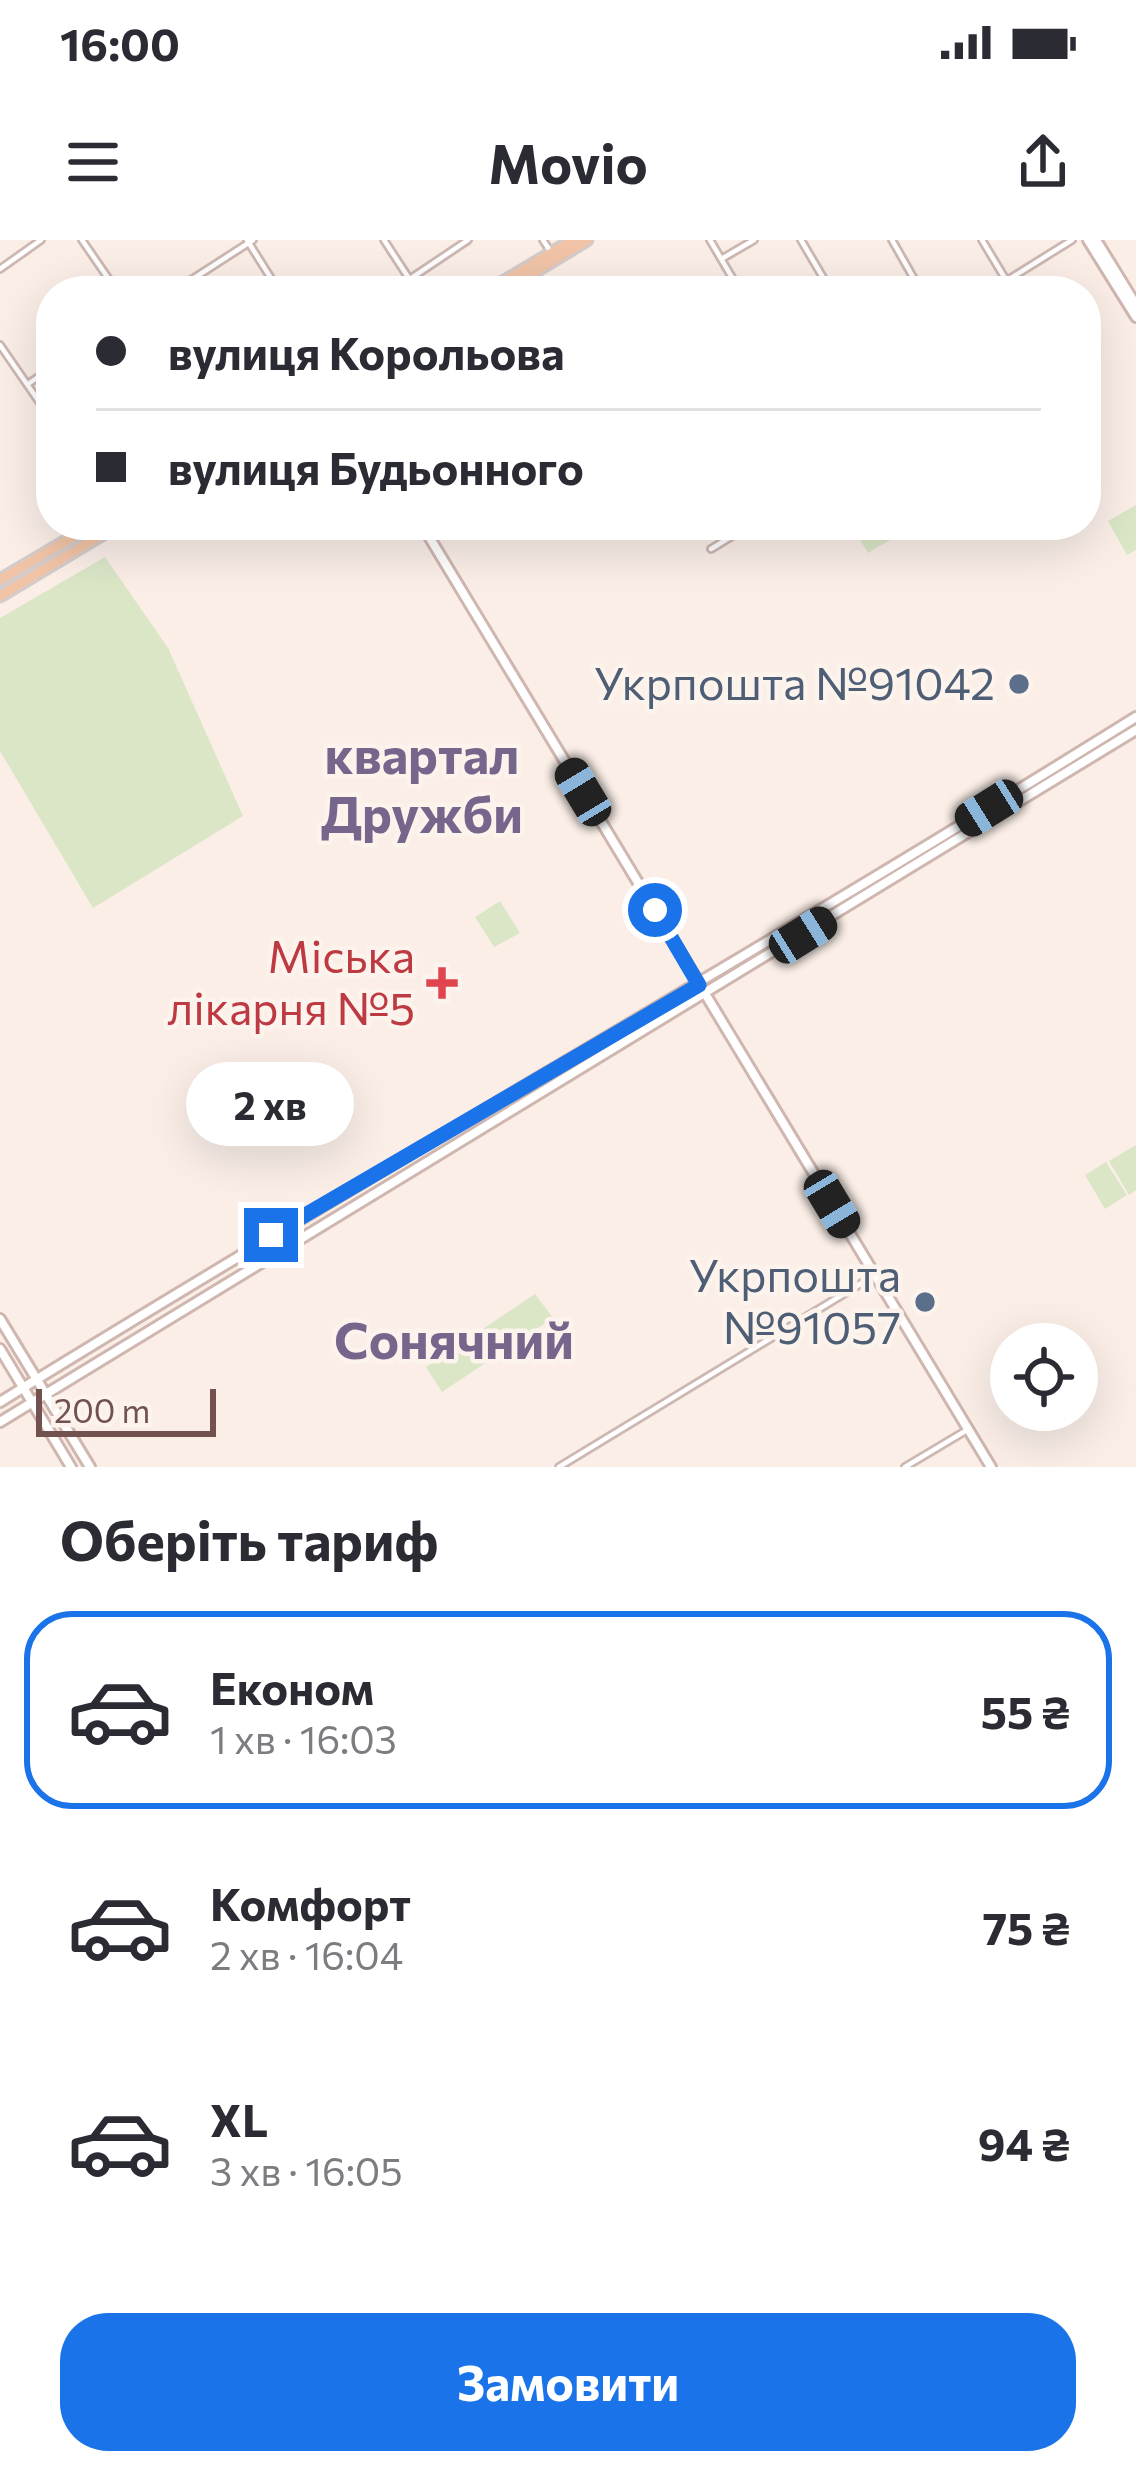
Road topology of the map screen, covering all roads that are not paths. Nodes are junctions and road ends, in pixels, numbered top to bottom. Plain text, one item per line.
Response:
1 (41, 240) edge
2 (82, 240) edge
3 (384, 240) edge
4 (468, 240) edge
5 (543, 240) edge
6 (573, 240) edge
7 (586, 240) edge
8 (710, 240) edge
9 (754, 240) edge
10 (801, 240) edge
11 (892, 240) edge
12 (982, 240) edge
13 (1072, 240) edge
14 (1092, 240) edge
15 (250, 241) edge
16 (553, 256) junction
17 (721, 260) junction
18 (0, 268) edge
19 (107, 276) edge
20 (197, 276) edge
21 (270, 276) edge
22 (407, 276) edge
23 (416, 276) edge
24 (516, 276) edge
25 (524, 276) edge
26 (731, 276) edge
27 (822, 276) edge
28 (912, 276) edge
29 (1004, 276) edge
30 (1013, 276) edge
31 (1132, 291) edge
32 (1136, 305) edge
33 (1136, 317) edge
34 (0, 345) edge
35 (36, 378) edge
36 (28, 384) junction
37 (36, 396) edge
38 (68, 540) edge
39 (93, 540) edge
40 (431, 540) edge
41 (726, 540) edge
42 (711, 549) dead end
43 (0, 580) edge
44 (0, 596) edge
45 (1136, 717) edge
46 (1136, 730) edge
47 (699, 985) junction
48 (705, 995) junction
49 (875, 1275) junction
50 (0, 1319) edge
51 (0, 1348) edge
52 (37, 1379) junction
53 (23, 1388) junction
54 (46, 1395) junction
55 (0, 1402) edge
56 (33, 1403) junction
57 (0, 1422) edge
58 (968, 1430) junction
59 (71, 1467) edge
60 (90, 1467) edge
61 (559, 1467) edge
62 (904, 1467) edge
63 (991, 1467) edge

1 - 18 street
2 - 19 street
3 - 22 street
4 - 23 street
5 - 16 street
6 - 16 main road
7 - 16 main road
8 - 17 street
9 - 17 street
10 - 27 street
11 - 28 street
12 - 29 street
13 - 30 street
14 - 31 main road
14 - 33 main road
15 - 20 street
15 - 21 street
16 - 24 main road
16 - 25 main road
17 - 26 street
31 - 32 main road
34 - 36 street
35 - 36 street
36 - 37 street
38 - 43 main road
39 - 44 main road
40 - 47 main road
41 - 42 street
45 - 47 main road
46 - 48 main road
47 - 48 main road
47 - 52 main road
48 - 49 main road
48 - 54 main road
49 - 58 main road
49 - 61 street
50 - 52 main road
51 - 53 main road
52 - 53 main road
52 - 54 main road
53 - 55 main road
53 - 56 main road
54 - 56 main road
54 - 60 main road
56 - 57 main road
56 - 59 main road
58 - 62 street
58 - 63 main road

